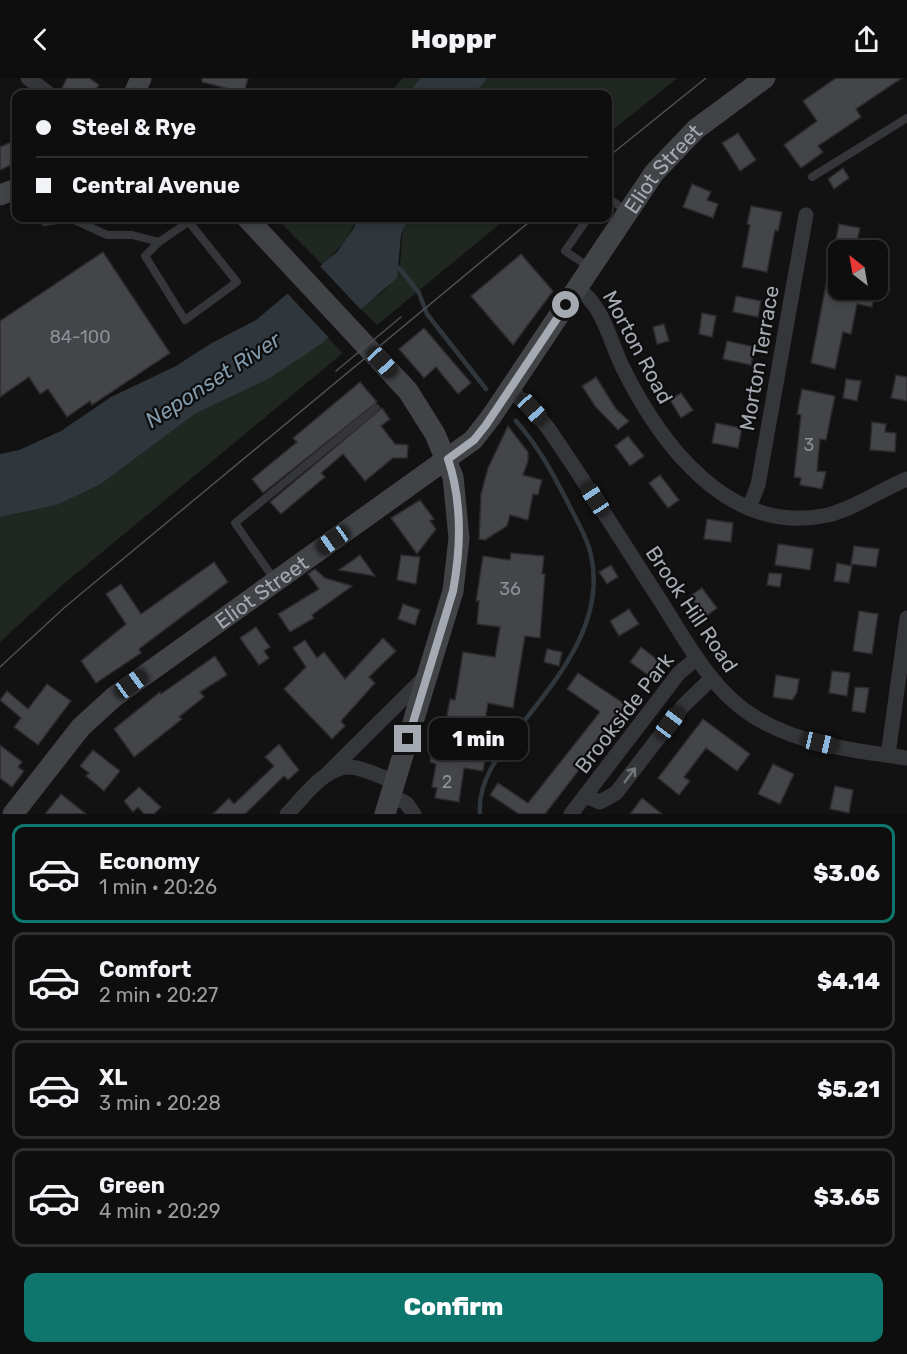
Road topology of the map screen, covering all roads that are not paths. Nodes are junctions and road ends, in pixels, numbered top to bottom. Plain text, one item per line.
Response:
1 (28, 78) edge
2 (765, 78) edge
3 (44, 90) edge
4 (907, 118) edge
5 (812, 177) dead end
6 (612, 201) edge
7 (628, 211) junction
8 (806, 214) dead end
9 (79, 222) edge
10 (189, 222) edge
11 (193, 222) edge
12 (251, 222) edge
13 (585, 222) edge
14 (159, 242) junction
15 (591, 267) junction
16 (577, 288) junction
17 (510, 390) junction
18 (376, 408) dead end
19 (448, 459) junction
20 (907, 480) edge
21 (749, 508) junction
22 (275, 581) junction
23 (907, 618) edge
24 (697, 658) junction
25 (428, 674) junction
26 (711, 679) junction
27 (888, 756) junction
28 (907, 758) edge
29 (327, 774) junction
30 (585, 796) junction
31 (390, 797) edge
32 (13, 814) edge
33 (287, 814) edge
34 (414, 814) edge
35 (571, 814) edge

1 - 3 street
2 - 7 street, Eliot Street
4 - 5 lane
6 - 7 lane
7 - 15 street, Eliot Street
8 - 21 street, Morton Terrace
9 - 14 lane
10 - 14 lane
11 - 14 lane
12 - 19 street
13 - 15 lane
15 - 16 street, Eliot Street
16 - 17 street, Eliot Street
16 - 21 street, Morton Road
17 - 19 street, Eliot Street
17 - 24 street, Brook Hill Road
18 - 22 lane
19 - 22 street, Eliot Street
19 - 25 street
20 - 21 street, Morton Road
22 - 32 street, Eliot Street
23 - 27 street
24 - 26 street, Brook Hill Road
24 - 30 street, Brookside Park
25 - 29 street
25 - 31 street
26 - 27 street, Brook Hill Road
30 -> 26 street, Brookside Park
27 - 28 street, Brook Hill Road
29 - 31 street
29 - 33 street
30 - 35 street, Brookside Park
31 - 34 street

